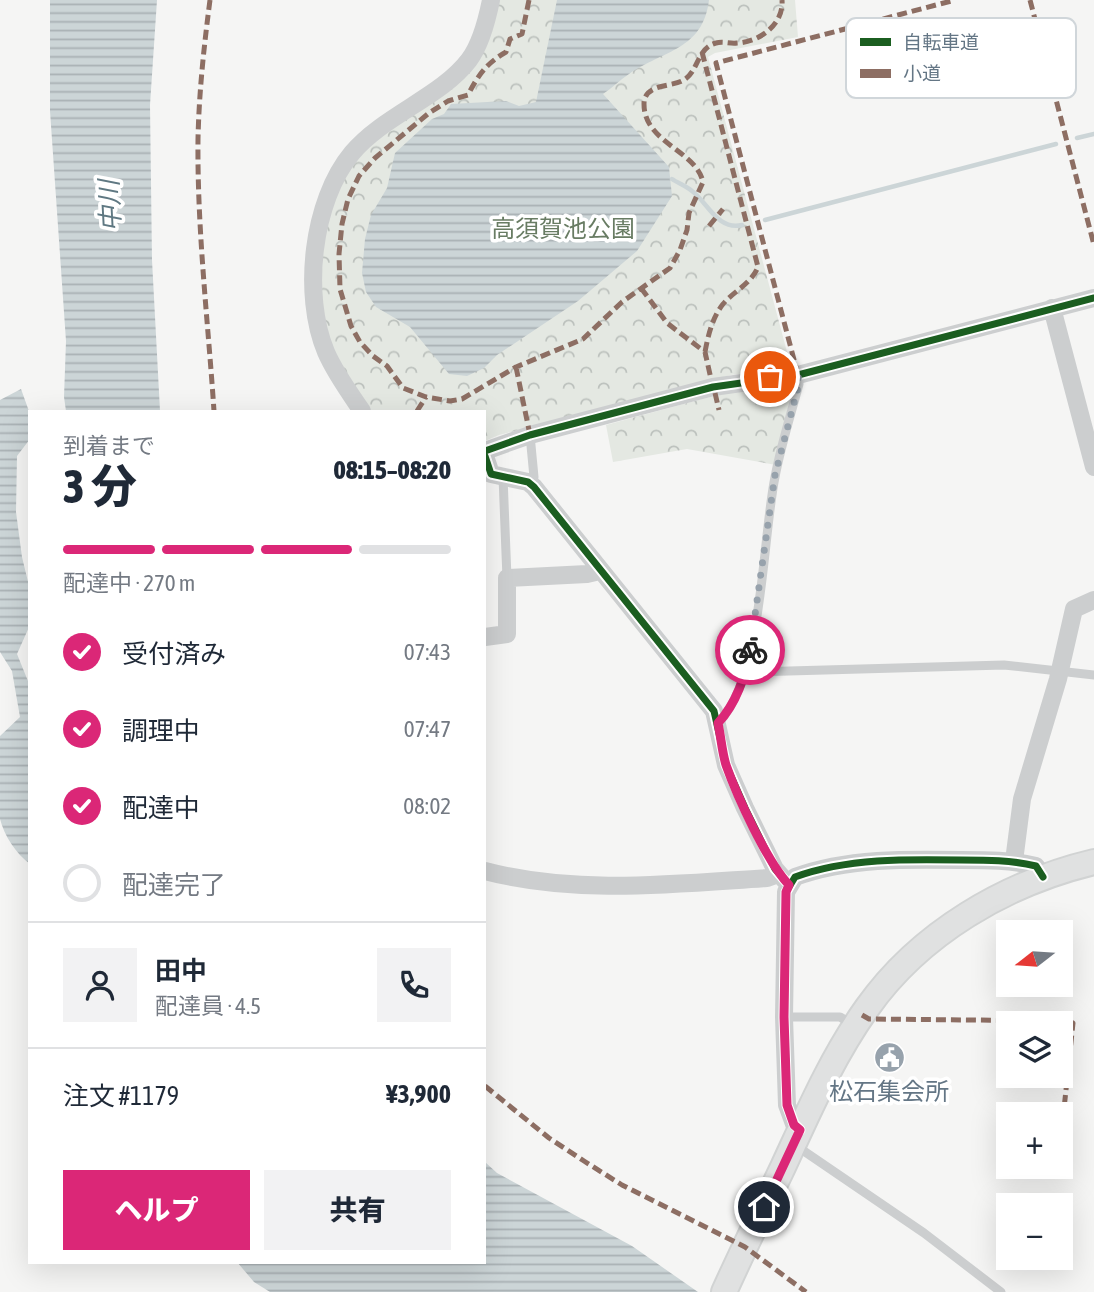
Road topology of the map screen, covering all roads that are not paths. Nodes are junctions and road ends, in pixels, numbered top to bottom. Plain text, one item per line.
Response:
1 (491, 0) edge
2 (1094, 298) edge
3 (1052, 308) junction
4 (798, 375) junction
5 (361, 410) edge
6 (530, 435) junction
7 (486, 453) edge
8 (486, 456) edge
9 (1094, 467) edge
10 (503, 477) junction
11 (530, 484) junction
12 (600, 571) junction
13 (507, 578) junction
14 (1094, 599) edge
15 (486, 636) edge
16 (747, 670) junction
17 (1058, 671) junction
18 (1094, 675) edge
19 (718, 723) junction
20 (1014, 861) junction
21 (1094, 862) edge
22 (486, 870) edge
23 (1043, 877) junction
24 (783, 879) junction
25 (784, 1017) junction
26 (856, 1026) junction
27 (797, 1137) junction
28 (724, 1292) edge
29 (1001, 1292) edge

1 - 5 street
2 - 3 street
3 - 4 street
3 - 9 street
4 - 6 street
4 - 16 lane
6 - 7 street
6 - 11 lane
8 - 10 street
10 - 11 street
10 - 13 lane
11 - 12 street
12 - 13 street
12 - 19 street
13 - 15 street
14 - 17 street
16 - 17 lane
16 - 19 lane
17 - 18 lane
17 - 20 street
19 - 24 street
20 - 23 street
20 - 24 street
21 - 23 main road
22 - 24 street
23 - 26 main road
24 - 25 street
25 - 26 lane
25 - 27 street
26 - 27 main road
27 - 28 main road
27 - 29 lane

